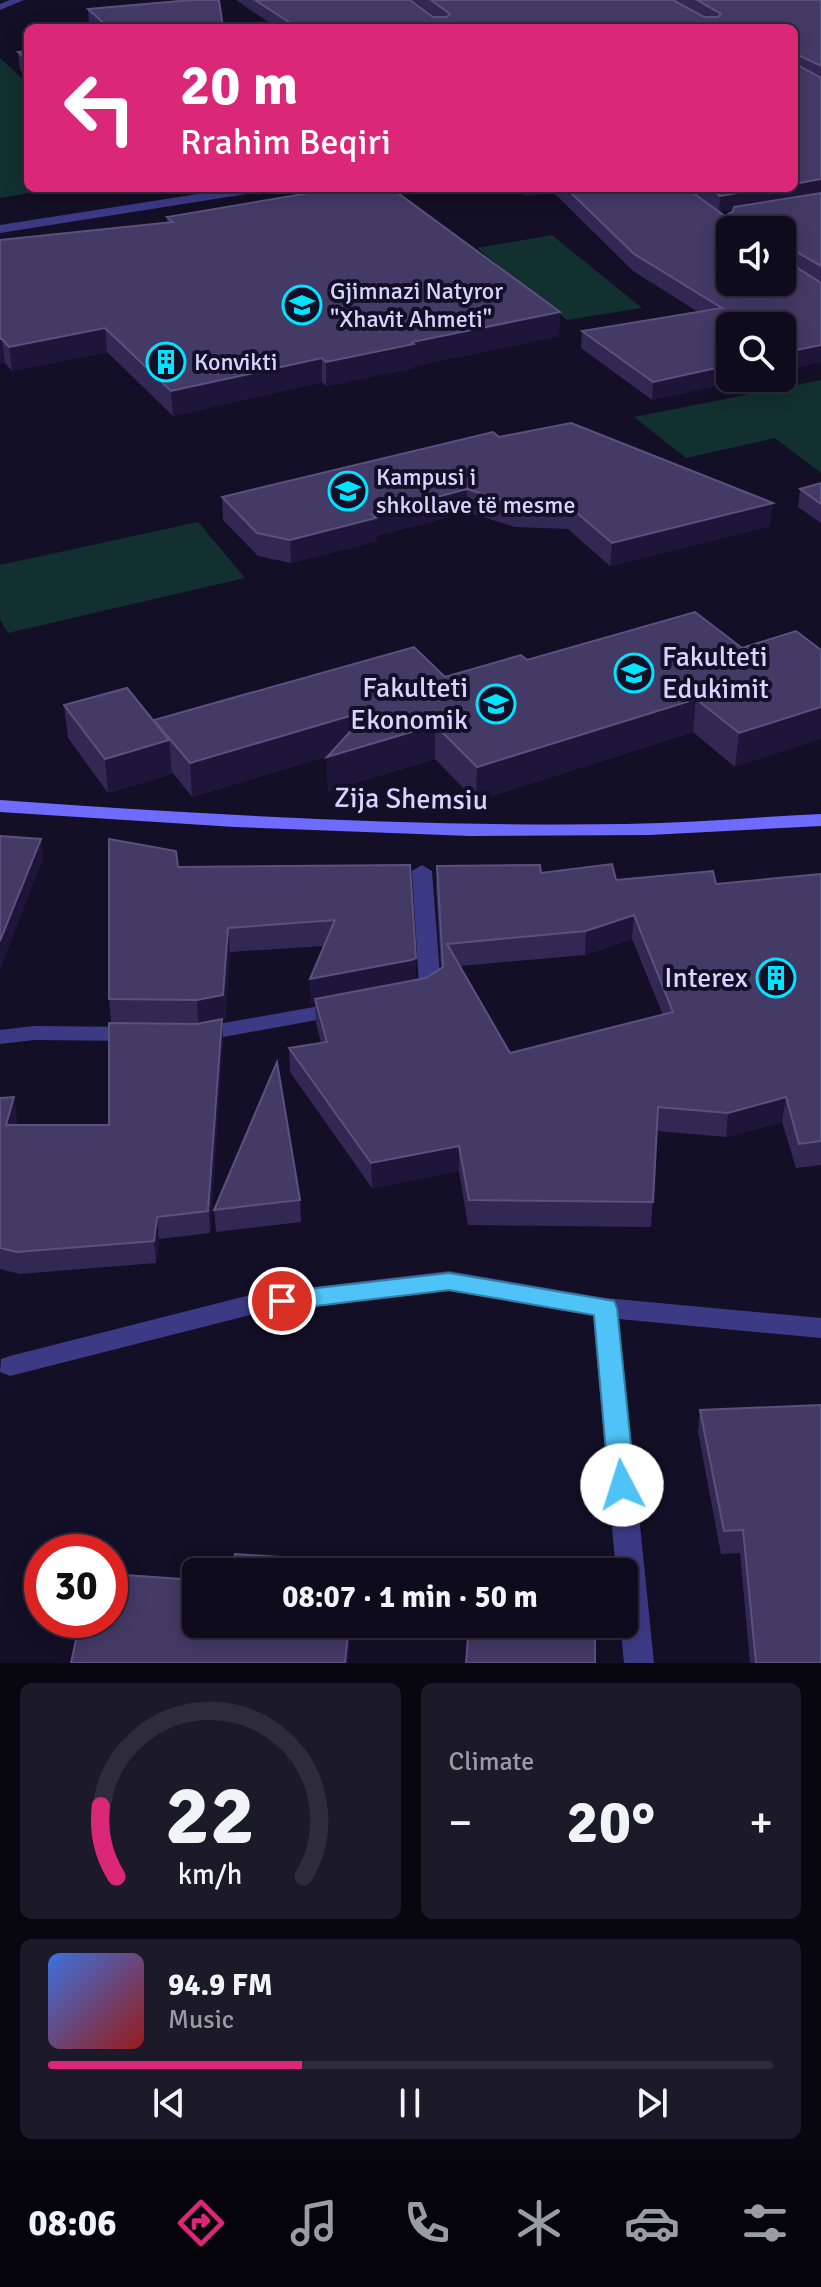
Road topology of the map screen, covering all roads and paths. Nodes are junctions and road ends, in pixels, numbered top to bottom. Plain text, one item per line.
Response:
1 (19, 0) edge
2 (0, 7) edge
3 (234, 192) edge
4 (0, 229) edge
5 (0, 806) edge
6 (821, 820) edge
7 (422, 871) dead end
8 (401, 999) edge
9 (370, 1004) edge
10 (0, 1037) edge
11 (605, 1308) junction
12 (821, 1328) edge
13 (10, 1366) dead end
14 (639, 1663) edge

1 - 2 street
3 - 4 street
5 - 6 main road, Zija Shemsiu
7 - 8 street
9 - 10 street
11 - 12 street
11 - 13 street
11 - 14 street

